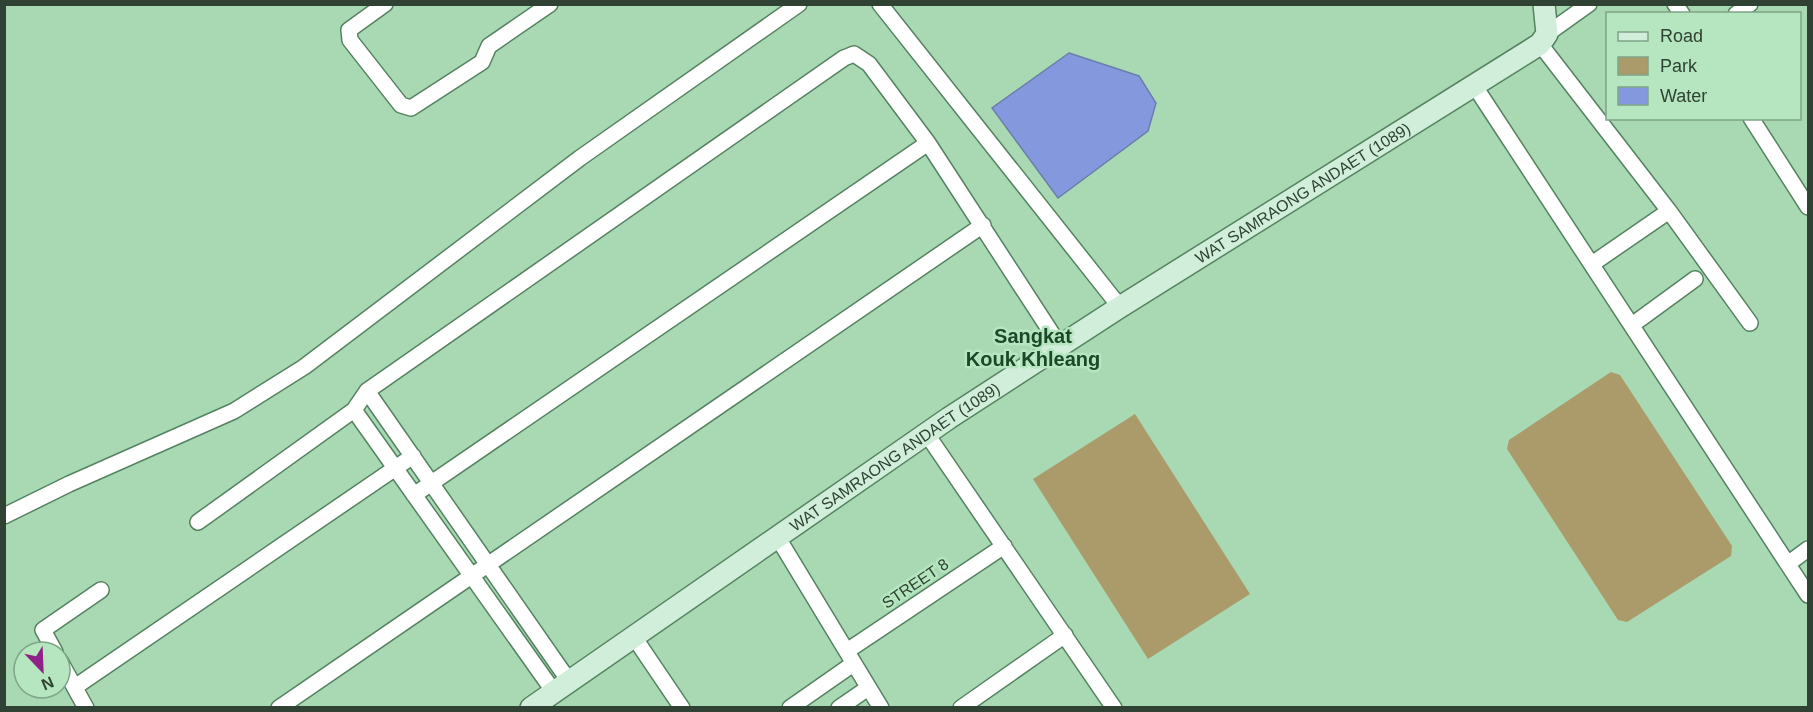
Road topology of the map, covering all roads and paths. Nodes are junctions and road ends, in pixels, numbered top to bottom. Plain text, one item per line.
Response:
1 (385, 4) edge
2 (550, 4) edge
3 (799, 4) edge
4 (880, 4) edge
5 (1544, 4) edge
6 (1589, 4) edge
7 (1543, 39) junction
8 (1474, 85) junction
9 (1752, 120) edge
10 (928, 143) junction
11 (1809, 207) edge
12 (1669, 211) junction
13 (983, 225) junction
14 (1592, 264) junction
15 (1695, 279) dead end
16 (1119, 307) junction
17 (1750, 323) dead end
18 (1632, 325) junction
19 (1060, 346) junction
20 (367, 391) junction
21 (354, 410) junction
22 (926, 434) junction
23 (413, 456) junction
24 (396, 469) junction
25 (432, 482) junction
26 (414, 495) junction
27 (4, 516) edge
28 (198, 522) dead end
29 (778, 538) junction
30 (1004, 546) junction
31 (1809, 549) edge
32 (1789, 562) junction
33 (488, 564) junction
34 (471, 576) junction
35 (101, 590) dead end
36 (1809, 595) edge
37 (1065, 635) junction
38 (634, 637) junction
39 (48, 640) edge
40 (850, 657) junction
41 (72, 682) edge
42 (562, 686) junction
43 (75, 687) junction
44 (868, 688) junction
45 (86, 708) edge
46 (279, 708) edge
47 (531, 708) edge
48 (682, 708) edge
49 (790, 708) edge
50 (839, 708) edge
51 (881, 708) edge
52 (961, 708) edge
53 (1114, 708) edge

1 - 2 street
3 - 27 street
4 - 16 street
5 - 7 main road
6 - 7 street
7 - 8 main road, WAT SAMRAONG ANDAET (1089)
7 - 12 street
8 - 14 street
8 - 16 main road, WAT SAMRAONG ANDAET (1089)
9 - 11 street
10 - 13 street
10 - 20 street
10 - 25 street
12 - 14 street
12 - 17 street
13 - 19 street
13 - 33 street
14 - 18 street
15 - 18 street
16 - 19 main road, WAT SAMRAONG ANDAET (1089)
18 - 32 street
19 - 22 main road, WAT SAMRAONG ANDAET (1089)
20 - 21 street
20 - 23 street
21 - 24 street
21 - 28 street
22 - 29 main road, WAT SAMRAONG ANDAET (1089)
22 - 30 street
23 - 24 street
23 - 25 street
24 - 26 street
24 - 43 street
25 - 26 street
25 - 33 street
26 - 34 street
29 - 38 main road, WAT SAMRAONG ANDAET (1089)
29 - 40 street
30 - 37 street
30 - 40 street, STREET 8
31 - 32 street
32 - 36 street
33 - 34 street
33 - 42 street
34 - 42 street
34 - 46 street
35 - 39 street
37 - 52 street
37 - 53 street
38 - 42 main road, WAT SAMRAONG ANDAET (1089)
38 - 48 street
40 - 44 street
40 - 49 street, STREET 8
41 - 43 street
42 - 47 main road, WAT SAMRAONG ANDAET (1089)
43 - 45 street
44 - 50 street
44 - 51 street

